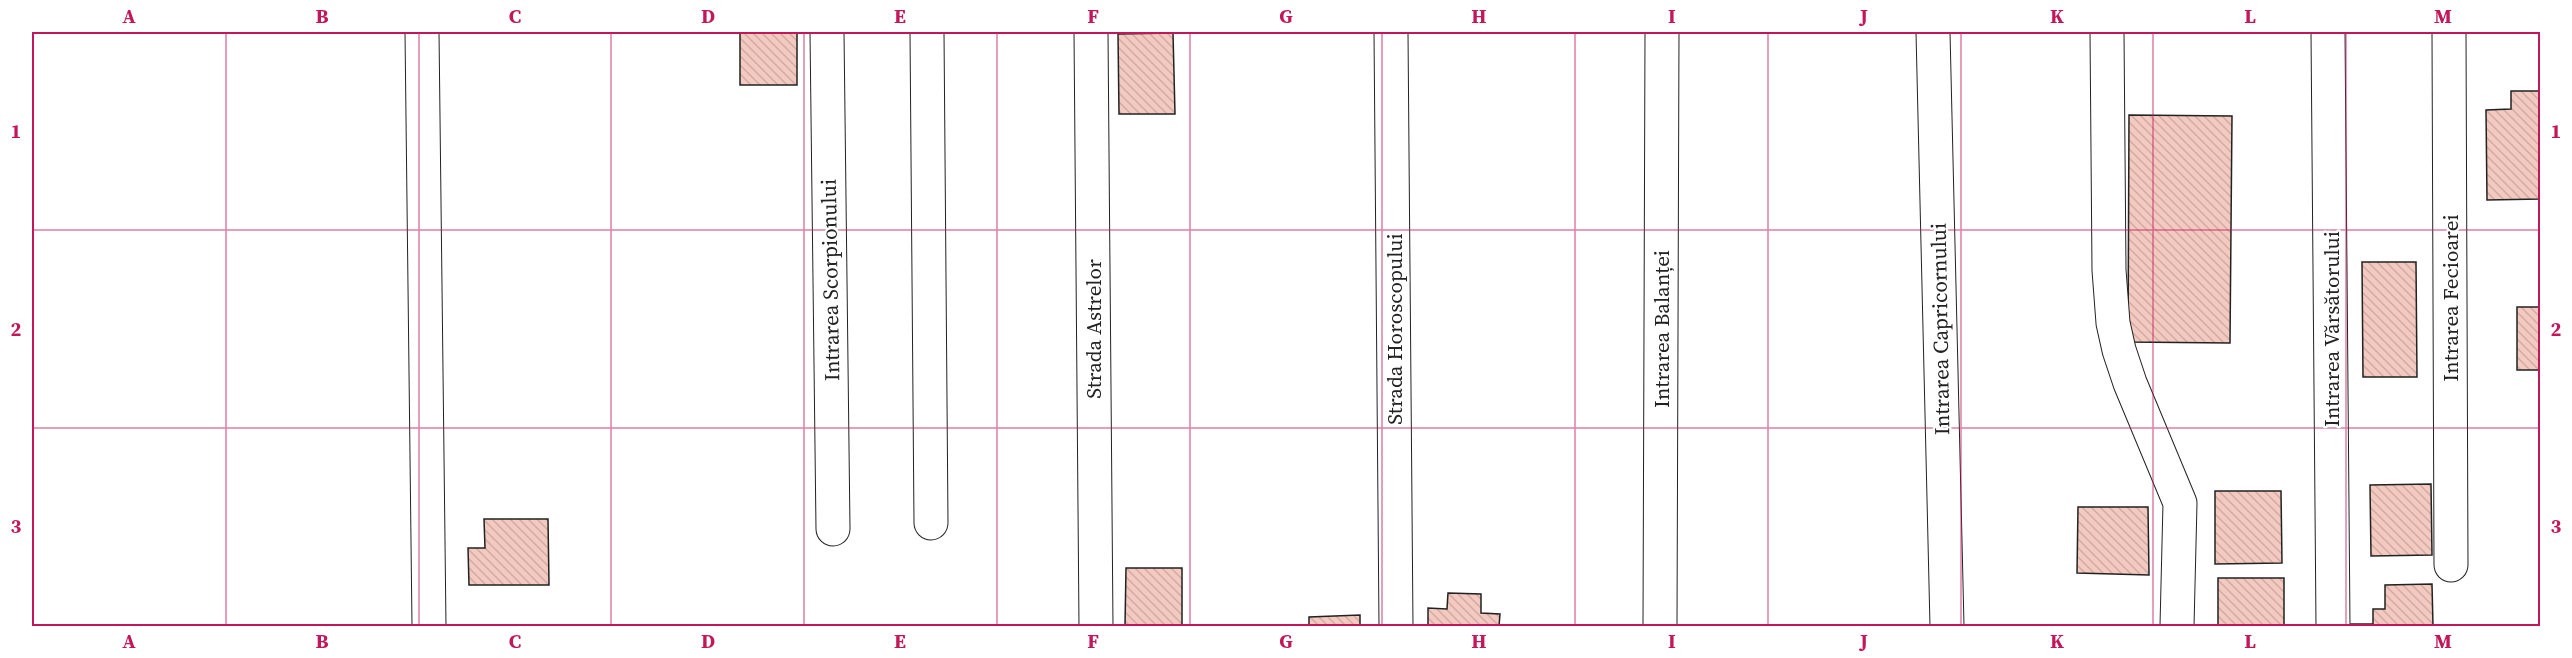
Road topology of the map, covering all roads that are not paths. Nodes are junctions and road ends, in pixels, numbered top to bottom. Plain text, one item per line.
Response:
1 (422, 32) edge
2 (827, 32) edge
3 (927, 32) edge
4 (1091, 32) edge
5 (1391, 32) edge
6 (1662, 32) edge
7 (1933, 32) edge
8 (2107, 32) edge
9 (2328, 32) edge
10 (2449, 32) edge
11 (931, 523) dead end
12 (833, 529) dead end
13 (2451, 565) dead end
14 (429, 627) edge
15 (1096, 627) edge
16 (1396, 627) edge
17 (1660, 627) edge
18 (1947, 627) edge
19 (2177, 627) edge
20 (2333, 627) edge

1 - 14 street
2 - 12 street, Intrarea Scorpionului
3 - 11 street
4 - 15 street, Strada Astrelor
5 - 16 street, Strada Horoscopului
6 - 17 street, Intrarea Balanței
7 - 18 street, Intrarea Capricornului
8 - 19 street
9 - 20 street, Intrarea Vărsătorului
10 - 13 street, Intrarea Fecioarei

